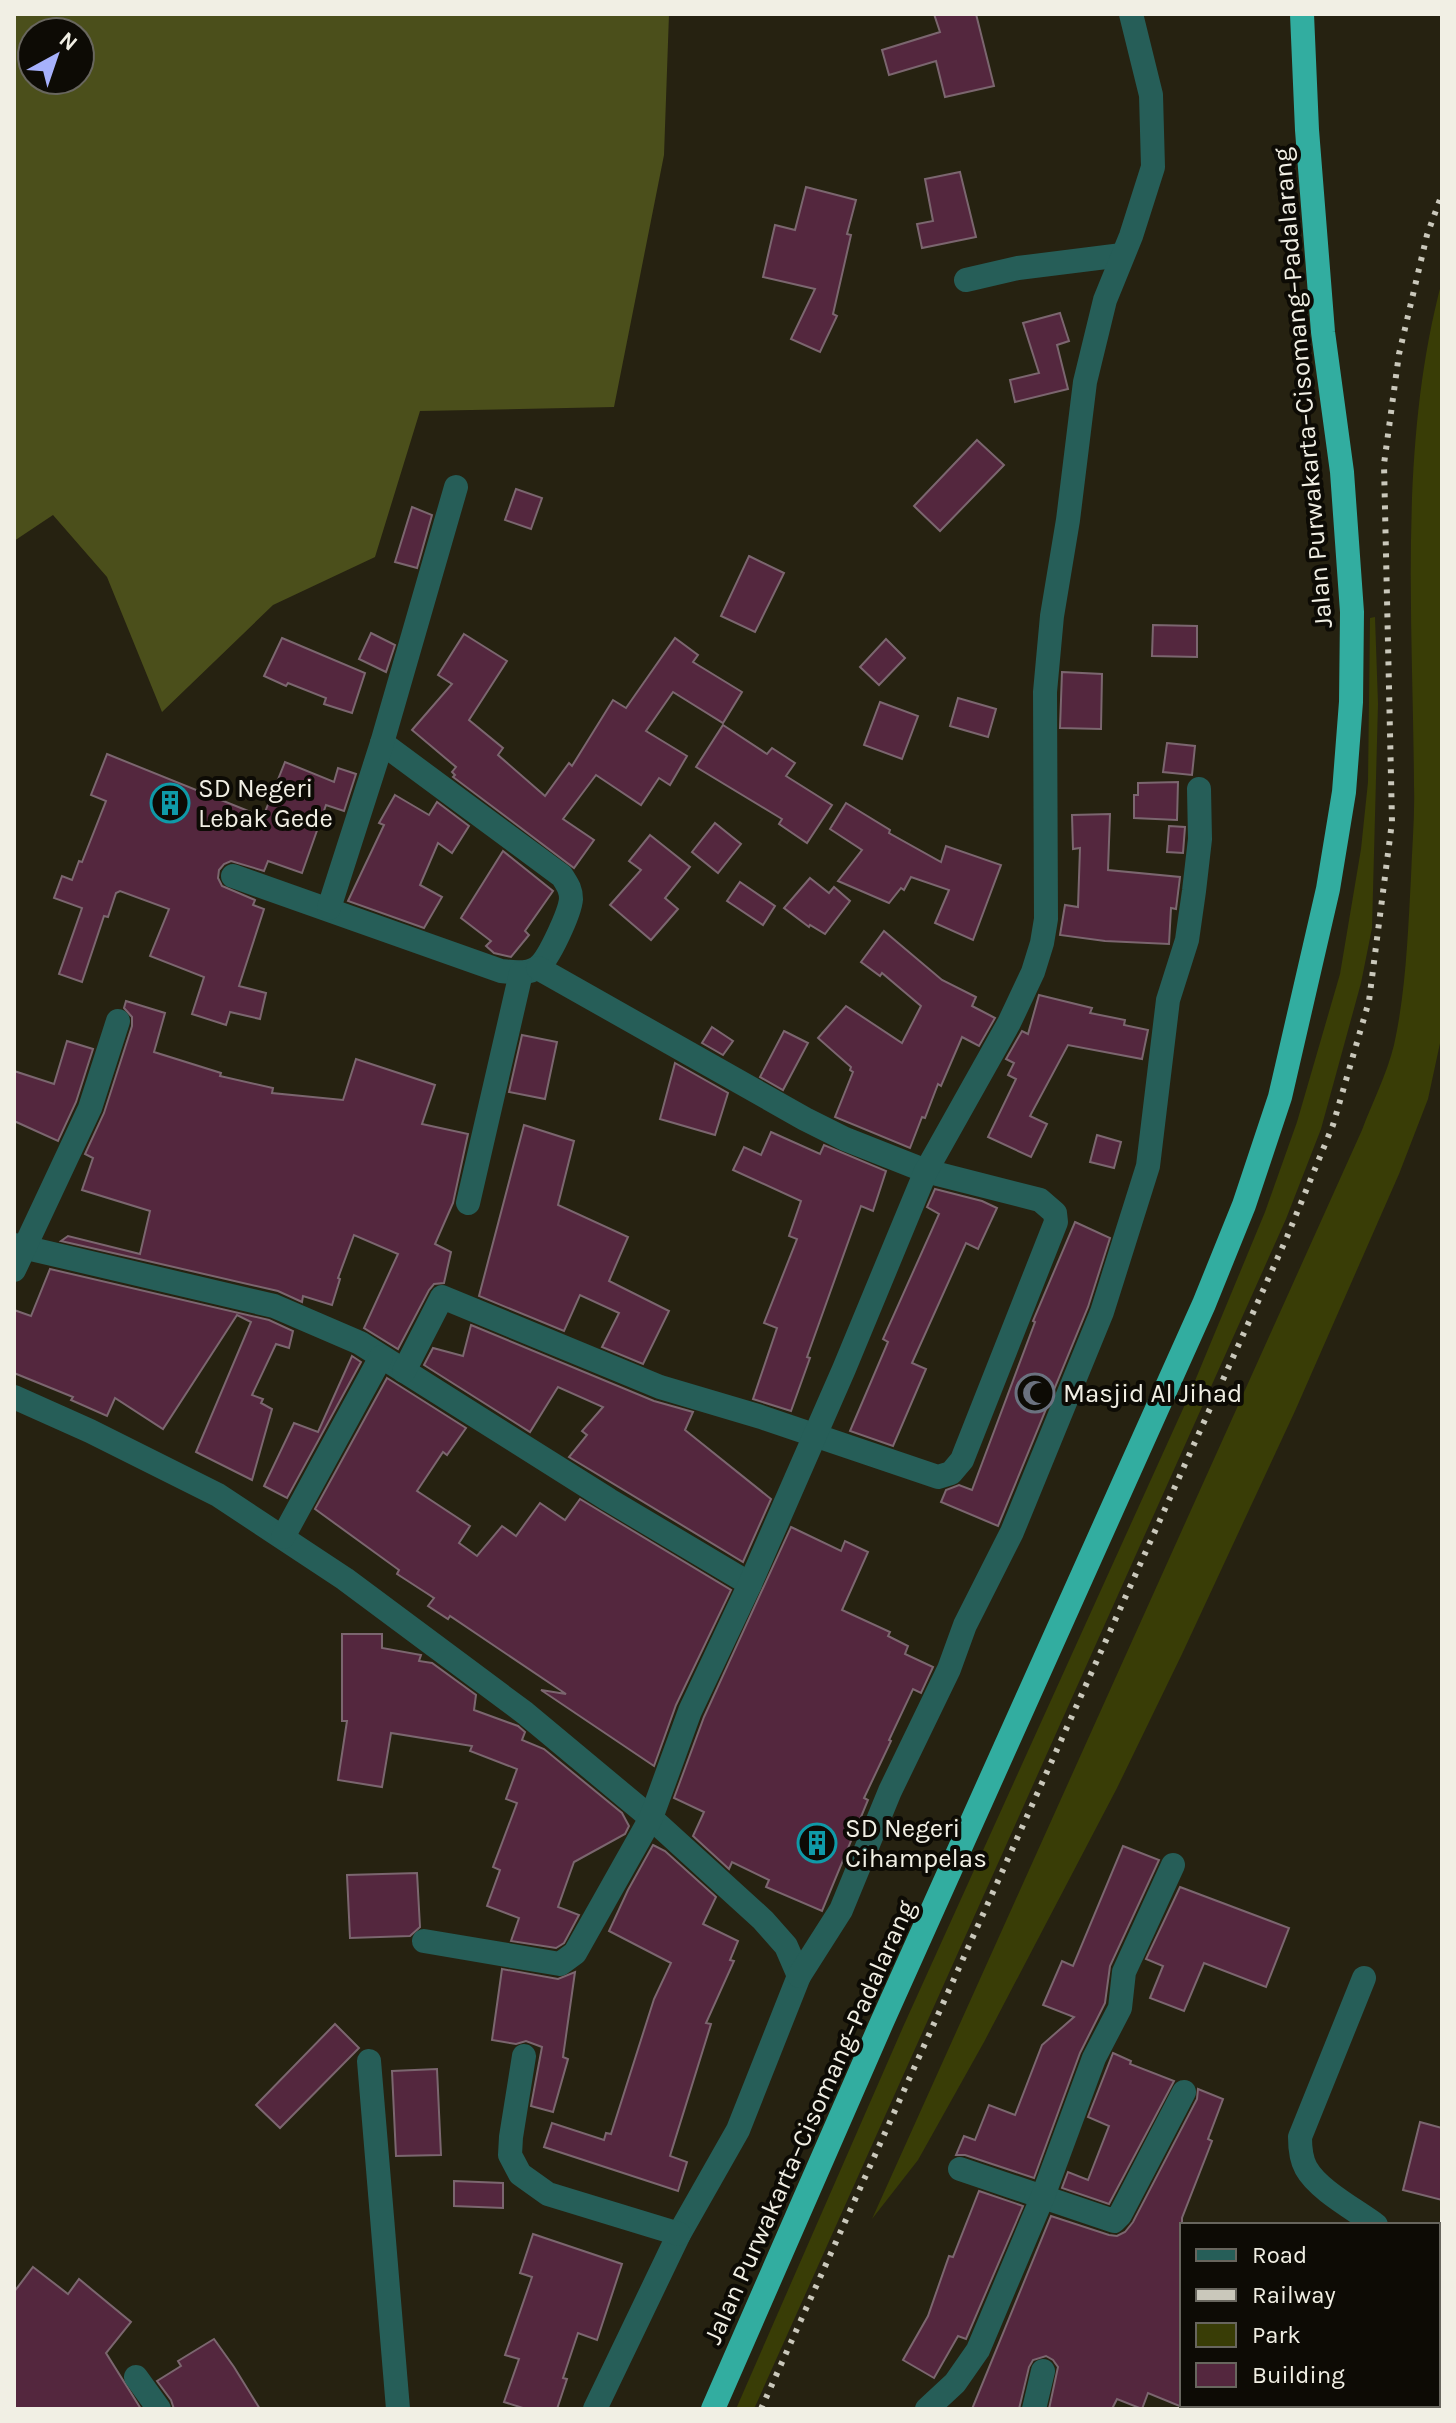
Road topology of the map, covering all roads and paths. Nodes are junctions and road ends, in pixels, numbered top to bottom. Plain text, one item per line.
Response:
1 (1131, 14) edge
2 (1302, 14) edge
3 (1122, 255) junction
4 (966, 280) dead end
5 (456, 487) dead end
6 (382, 743) junction
7 (1199, 789) dead end
8 (233, 876) dead end
9 (329, 908) junction
10 (530, 971) junction
11 (118, 1021) dead end
12 (926, 1171) junction
13 (468, 1203) dead end
14 (17, 1254) edge
15 (381, 1357) junction
16 (404, 1371) junction
17 (14, 1397) edge
18 (813, 1436) junction
19 (283, 1537) junction
20 (750, 1584) junction
21 (651, 1818) junction
22 (1173, 1865) dead end
23 (424, 1941) dead end
24 (799, 1976) junction
25 (1364, 1978) dead end
26 (524, 2056) dead end
27 (369, 2061) dead end
28 (1184, 2092) dead end
29 (960, 2169) dead end
30 (1043, 2196) junction
31 (1360, 2220) edge
32 (679, 2234) junction
33 (1043, 2371) dead end
34 (136, 2377) dead end
35 (159, 2409) edge
36 (398, 2409) edge
37 (595, 2409) edge
38 (713, 2409) edge
39 (927, 2409) edge
40 (1034, 2409) edge

1 - 3 street
2 - 38 highway, Jalan Purwakarta–Cisomang–Padalarang
3 - 4 street
3 - 12 street
5 - 6 street
6 - 9 street
6 - 10 street
7 - 24 street
8 - 9 street
9 - 10 street
10 - 12 street
10 - 13 street
11 - 14 street
12 - 18 street
12 - 18 street
14 - 15 street
15 - 16 street
15 - 19 street
16 - 18 street
16 - 20 street
17 - 19 street
18 - 20 street
19 - 21 street
20 - 21 street
21 - 23 street
21 - 24 street
22 - 30 street
24 - 32 street
25 - 31 street
26 - 32 street
27 - 36 street
28 - 30 street
29 - 30 street
30 - 39 street
32 - 37 street
33 - 40 street
34 - 35 street

